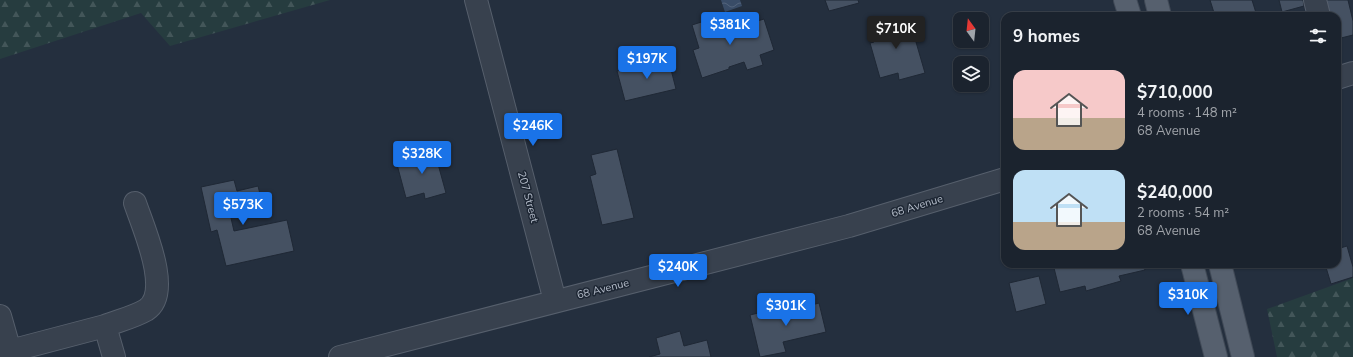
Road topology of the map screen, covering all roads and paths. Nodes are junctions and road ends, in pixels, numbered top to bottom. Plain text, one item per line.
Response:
1 (476, 0) edge
2 (1125, 0) edge
3 (1156, 0) edge
4 (1315, 0) edge
5 (1129, 12) edge
6 (1159, 12) edge
7 (1318, 12) edge
8 (1353, 73) edge
9 (1341, 77) edge
10 (1001, 180) edge
11 (135, 203) dead end
12 (1193, 268) edge
13 (1221, 268) edge
14 (555, 302) junction
15 (0, 316) edge
16 (105, 326) junction
17 (11, 354) edge
18 (114, 357) edge
19 (340, 357) edge
20 (1216, 357) edge
21 (1243, 357) edge

1 - 14 street, 207 Street
2 - 5 main road
3 - 6 main road
4 - 7 street
8 - 9 street
10 - 14 street, 68 Avenue
11 - 16 street
12 - 20 main road
13 - 21 main road
14 - 19 street, 68 Avenue
15 - 17 street
16 - 17 street
16 - 18 street

